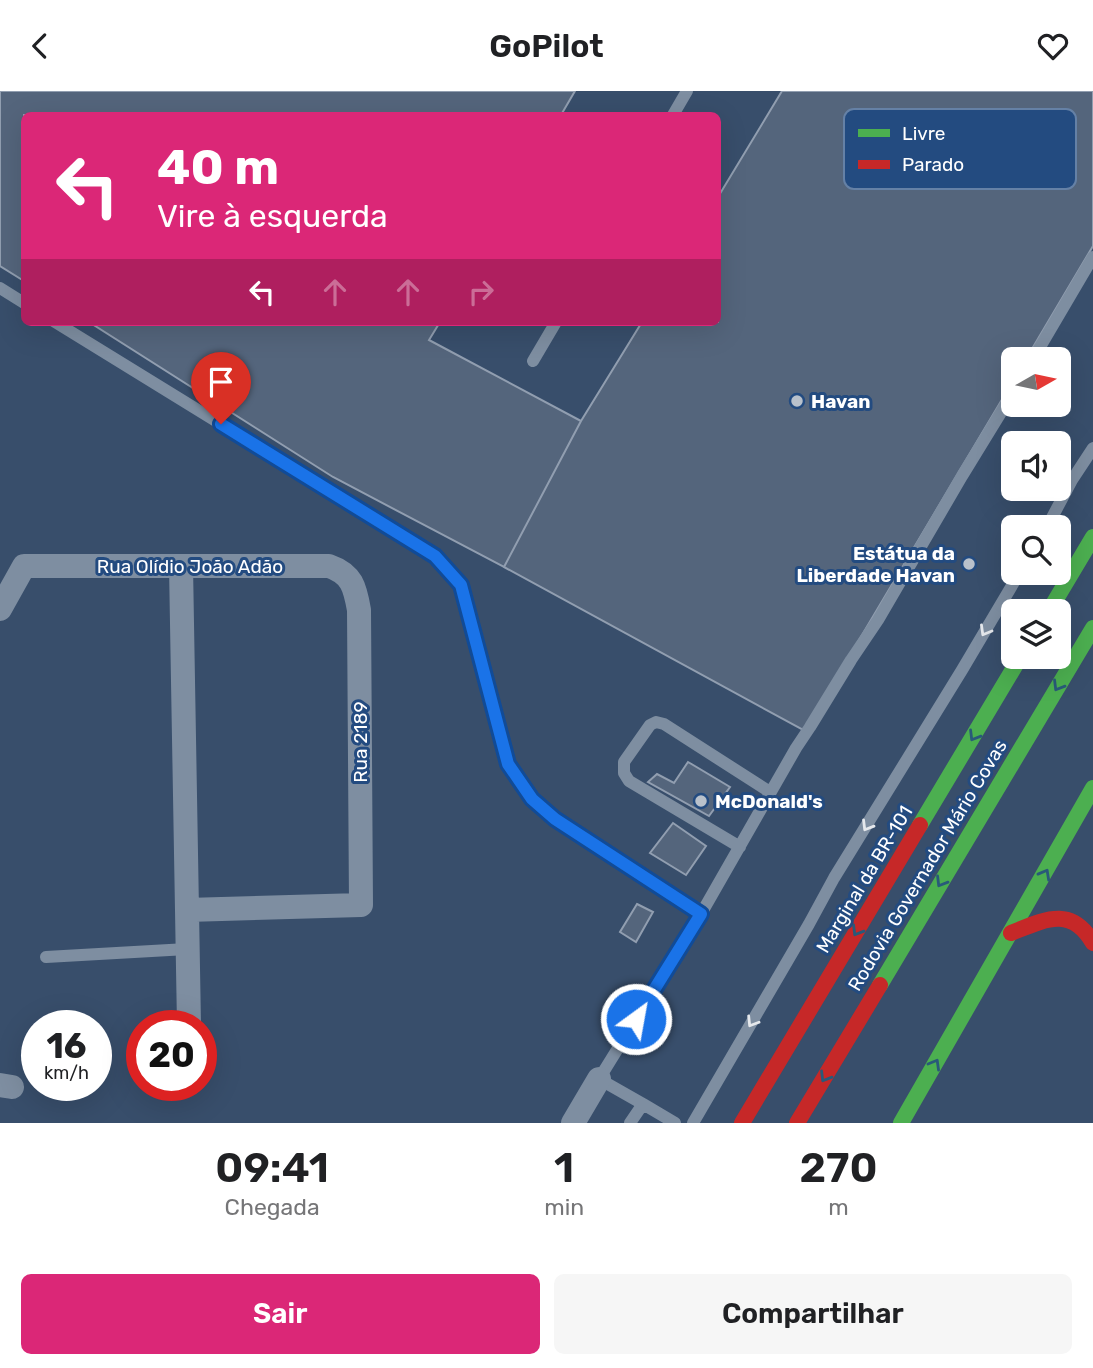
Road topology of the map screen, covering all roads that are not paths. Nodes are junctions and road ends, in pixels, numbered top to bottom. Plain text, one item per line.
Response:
1 (687, 91) edge
2 (675, 112) edge
3 (1093, 257) edge
4 (0, 288) edge
5 (21, 301) edge
6 (61, 326) edge
7 (554, 326) edge
8 (1040, 347) edge
9 (533, 361) dead end
10 (1001, 413) edge
11 (1093, 448) edge
12 (1053, 515) edge
13 (1093, 537) edge
14 (181, 566) junction
15 (351, 580) joint
16 (1012, 585) edge
17 (1056, 599) edge
18 (0, 609) edge
19 (1093, 628) edge
20 (1013, 669) edge
21 (1093, 788) edge
22 (770, 792) junction
23 (740, 847) junction
24 (187, 910) junction
25 (701, 914) junction
26 (1011, 933) junction
27 (1093, 943) edge
28 (187, 949) junction
29 (46, 957) dead end
30 (189, 1010) edge
31 (599, 1079) junction
32 (643, 1104) junction
33 (573, 1123) edge
34 (630, 1123) edge
35 (675, 1123) edge
36 (693, 1123) edge
37 (742, 1123) edge
38 (797, 1123) edge
39 (901, 1123) edge

1 - 2 lane
3 - 8 lane
4 - 5 lane
6 - 25 lane
7 - 9 lane
10 - 22 lane
11 - 12 lane
13 - 17 main road
14 - 15 street, Rua Olídio João Adão
14 - 18 street, Rua Olídio João Adão
14 - 24 street
15 - 24 street, Rua 2189
16 -> 36 lane
19 -> 38 main road, Rodovia Governador Mário Covas
20 -> 37 main road, Marginal da BR-101
26 -> 21 main road
22 - 23 lane
22 - 23 lane
23 - 25 lane
24 - 28 street
25 - 31 lane
26 - 27 main road
39 -> 26 main road
28 - 29 lane
28 - 30 street
31 - 32 lane
31 - 33 street
32 - 34 lane
32 - 35 lane

